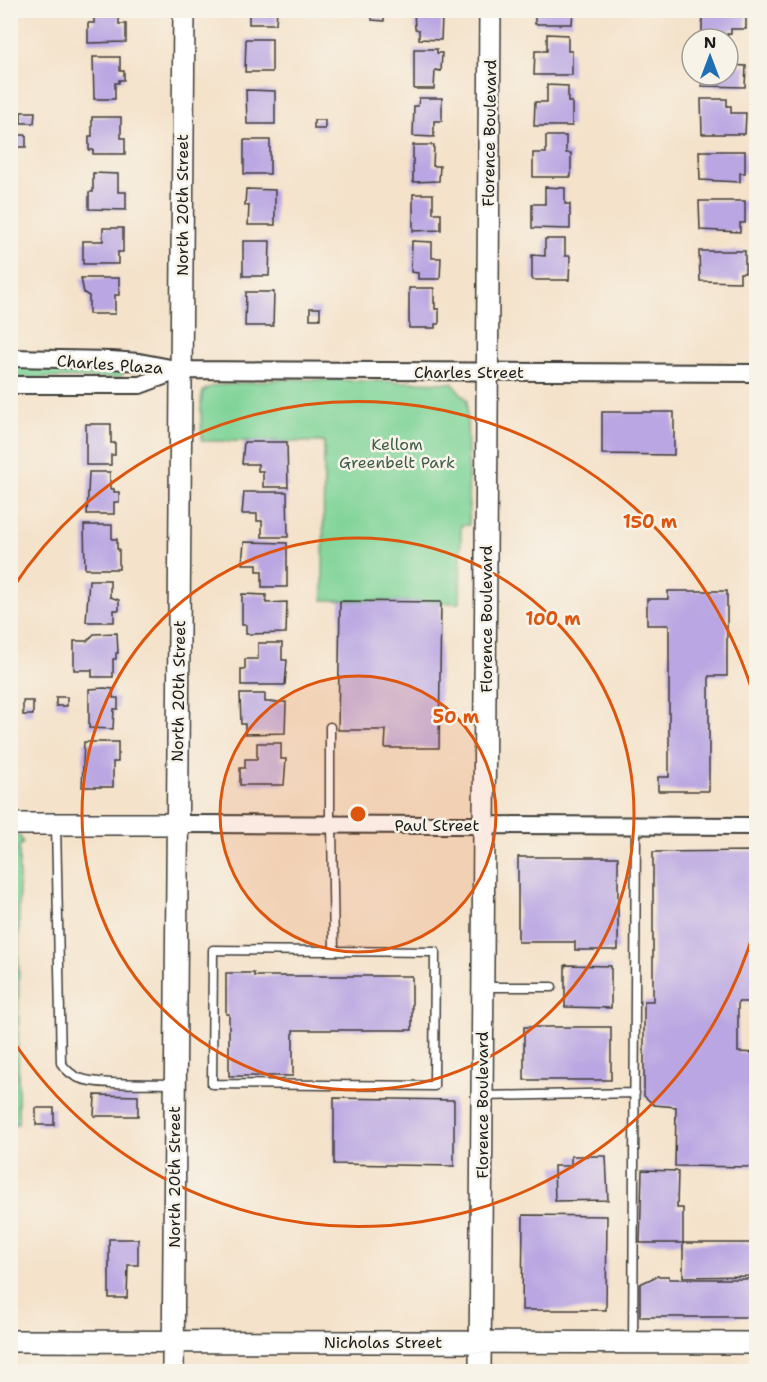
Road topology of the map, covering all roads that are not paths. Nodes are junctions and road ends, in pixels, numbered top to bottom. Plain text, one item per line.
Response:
1 (184, 10) edge
2 (490, 10) edge
3 (10, 358) edge
4 (181, 370) junction
5 (487, 372) junction
6 (756, 374) edge
7 (10, 385) edge
8 (330, 727) dead end
9 (10, 824) edge
10 (56, 824) junction
11 (177, 824) junction
12 (331, 825) junction
13 (484, 825) junction
14 (636, 825) junction
15 (756, 826) edge
16 (334, 951) junction
17 (483, 987) junction
18 (552, 987) dead end
19 (175, 1084) junction
20 (635, 1093) junction
21 (482, 1096) junction
22 (10, 1341) edge
23 (173, 1341) junction
24 (480, 1343) junction
25 (633, 1343) junction
26 (756, 1343) edge
27 (173, 1371) edge
28 (480, 1371) edge

1 - 4 street, North 20th Street
2 - 5 street, Florence Boulevard
3 - 4 street, Charles Plaza
4 - 5 street, Charles Street
4 - 7 street, Charles Plaza
4 - 11 street, North 20th Street
5 - 6 street, Charles Street
5 - 13 street, Florence Boulevard
8 - 12 lane
9 - 10 street, Paul Street
10 - 11 street, Paul Street
10 - 19 lane
11 - 12 street, Paul Street
11 - 19 street, North 20th Street
12 - 13 street, Paul Street
12 - 16 lane
13 - 14 street, Paul Street
13 - 17 street, Florence Boulevard
14 - 15 street, Paul Street
14 - 20 lane
16 - 16 lane
17 - 18 lane
17 - 21 street, Florence Boulevard
19 - 23 street, North 20th Street
20 - 21 lane
20 - 25 lane
21 - 24 street, Florence Boulevard
22 - 23 street, Nicholas Street
23 - 24 street, Nicholas Street
23 - 27 street, North 20th Street
24 - 25 street, Nicholas Street
24 - 28 street, Florence Boulevard
25 - 26 street, Nicholas Street

